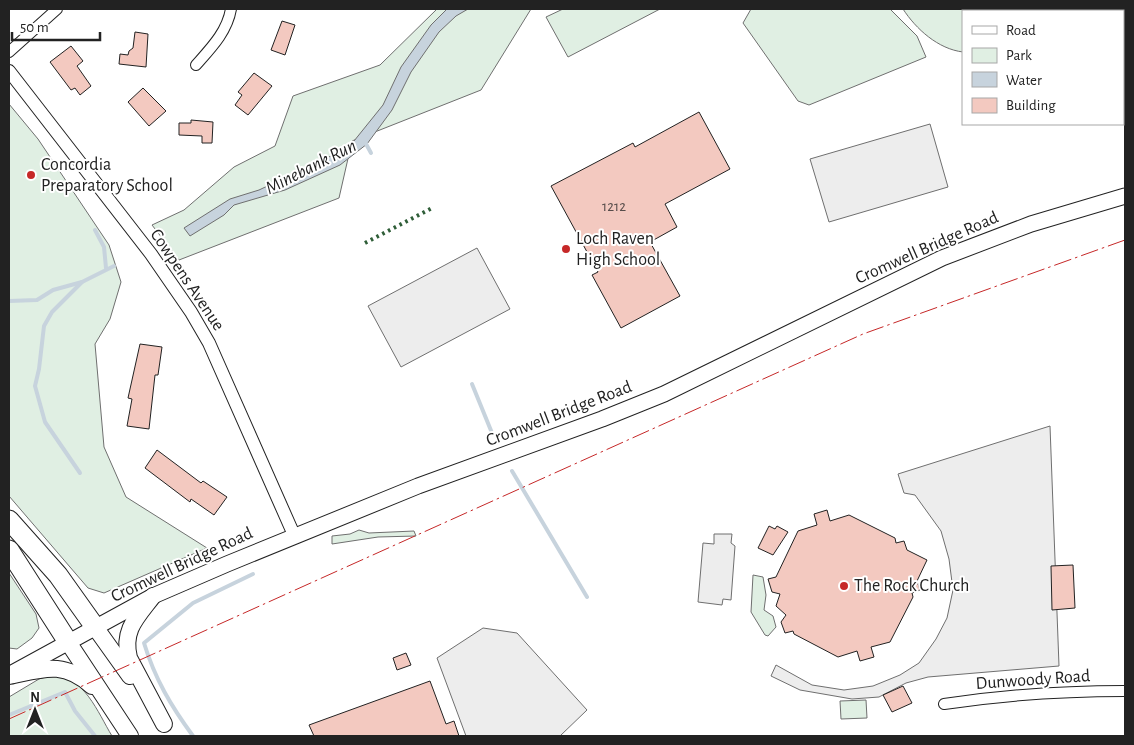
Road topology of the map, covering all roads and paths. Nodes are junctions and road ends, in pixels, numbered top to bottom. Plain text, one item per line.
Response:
1 (57, 9) edge
2 (231, 9) edge
3 (9, 52) edge
4 (196, 65) dead end
5 (9, 70) edge
6 (1125, 196) edge
7 (9, 520) edge
8 (294, 535) junction
9 (9, 550) edge
10 (153, 596) junction
11 (95, 627) junction
12 (68, 642) junction
13 (9, 676) edge
14 (1125, 691) edge
15 (101, 694) junction
16 (944, 704) dead end
17 (168, 730) edge
18 (130, 736) edge

1 - 3 street
2 - 4 street
5 - 8 street, Cowpens Avenue
6 - 8 main road, Cromwell Bridge Road
7 - 11 highway
8 - 10 main road, Cromwell Bridge Road
9 - 12 highway
10 - 11 main road, Cromwell Bridge Road
10 - 17 main road
11 - 12 main road, Cromwell Bridge Road
11 - 17 main road
12 - 13 main road, Cromwell Bridge Road
12 - 15 main road
13 - 15 main road
14 - 16 street, Dunwoody Road
15 - 18 main road

